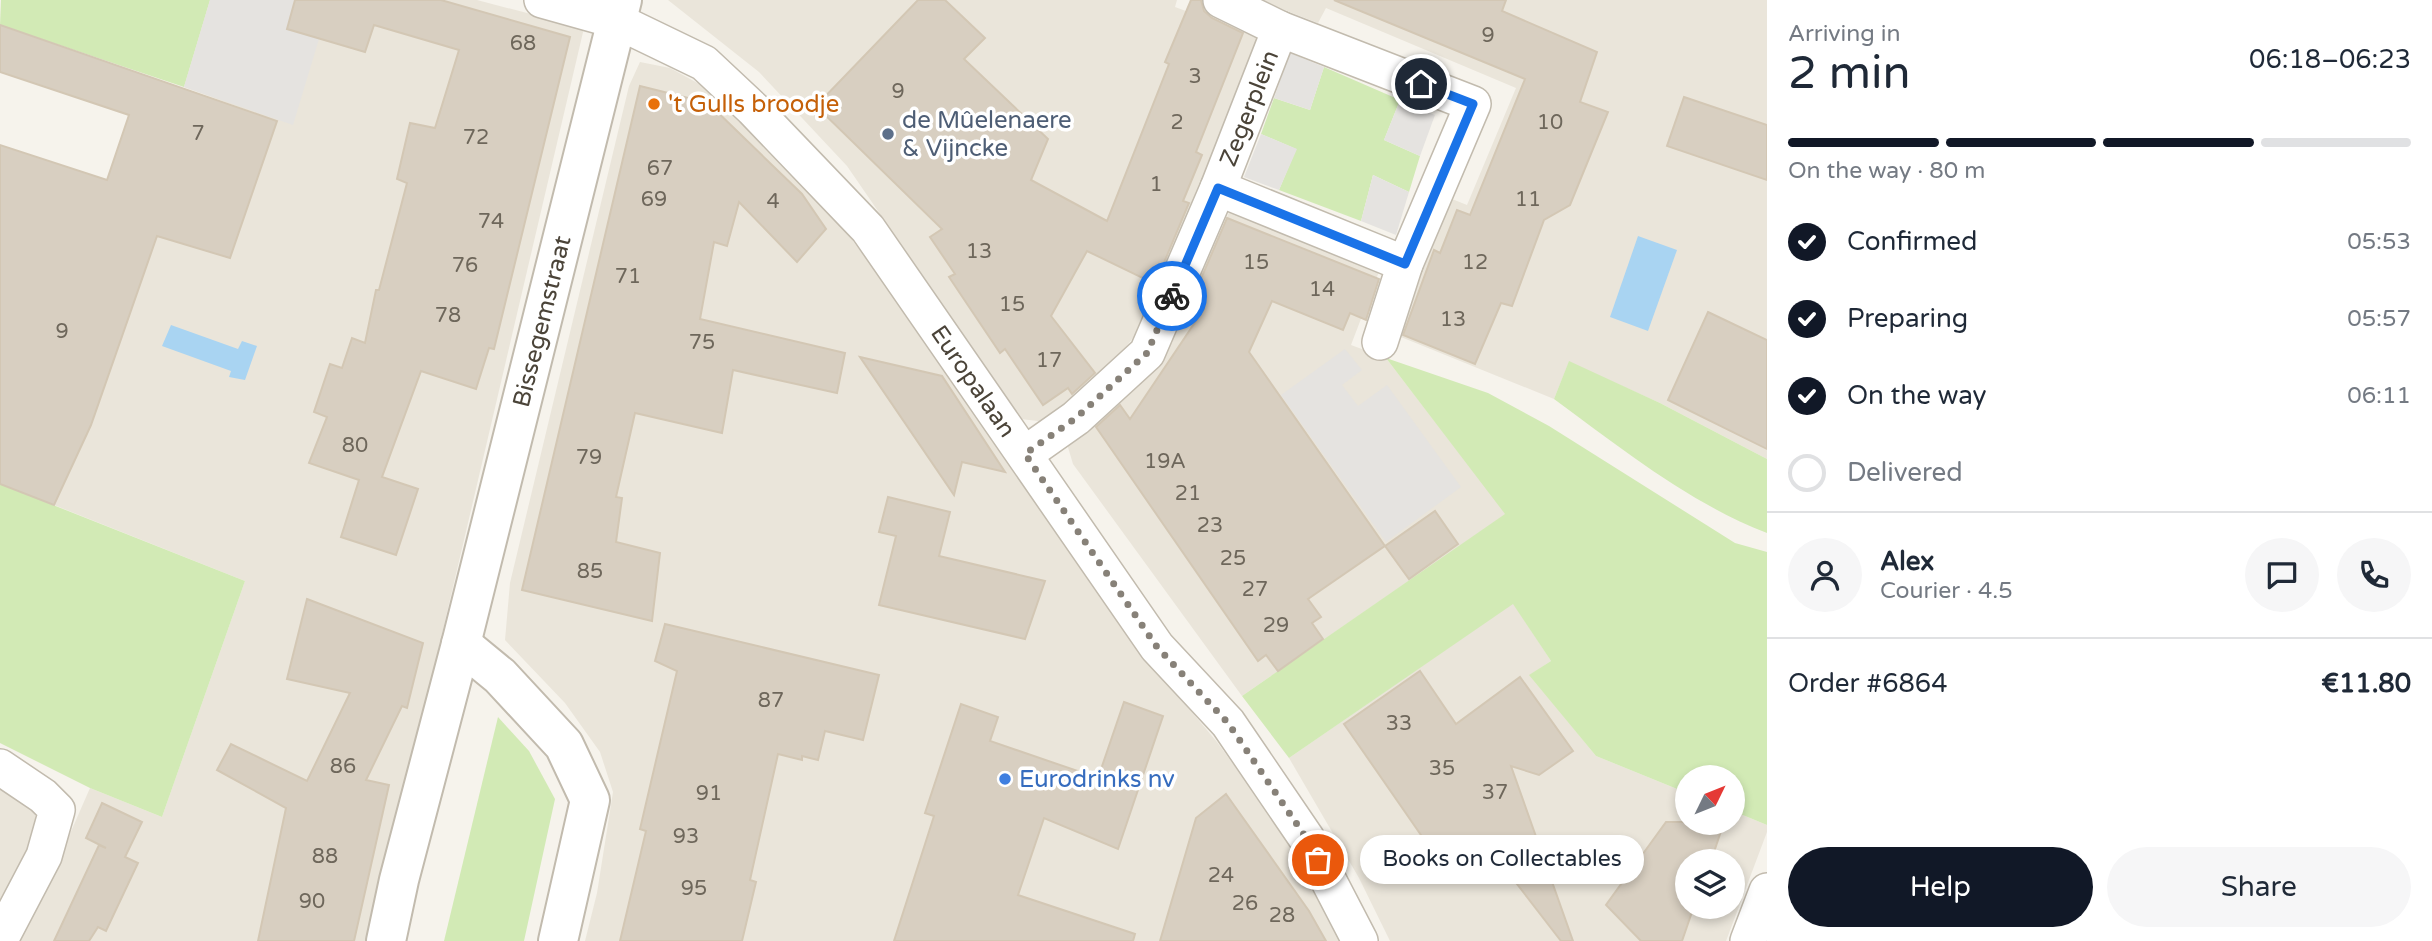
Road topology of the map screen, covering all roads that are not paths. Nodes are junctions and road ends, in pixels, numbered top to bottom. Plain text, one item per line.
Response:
1 (542, 0) edge
2 (1221, 0) edge
3 (619, 11) edge
4 (1280, 29) junction
5 (1218, 188) junction
6 (1405, 264) junction
7 (1380, 342) dead end
8 (1025, 454) junction
9 (461, 644) junction
10 (0, 767) edge
11 (1767, 891) edge
12 (0, 940) edge
13 (386, 941) edge
14 (558, 941) edge
15 (1360, 941) edge
16 (1748, 941) edge

1 - 3 street, Europalaan
2 - 4 street, Zegerplein
3 - 8 street, Europalaan
3 - 9 street, Bissegemstraat
4 - 5 street, Zegerplein
4 - 6 street, Zegerplein
5 - 6 street, Zegerplein
5 - 8 street, Zegerplein
6 - 7 street, Zegerplein
8 - 15 street, Europalaan
9 - 13 street, Bissegemstraat
9 - 14 street
10 - 12 street
11 - 16 street

